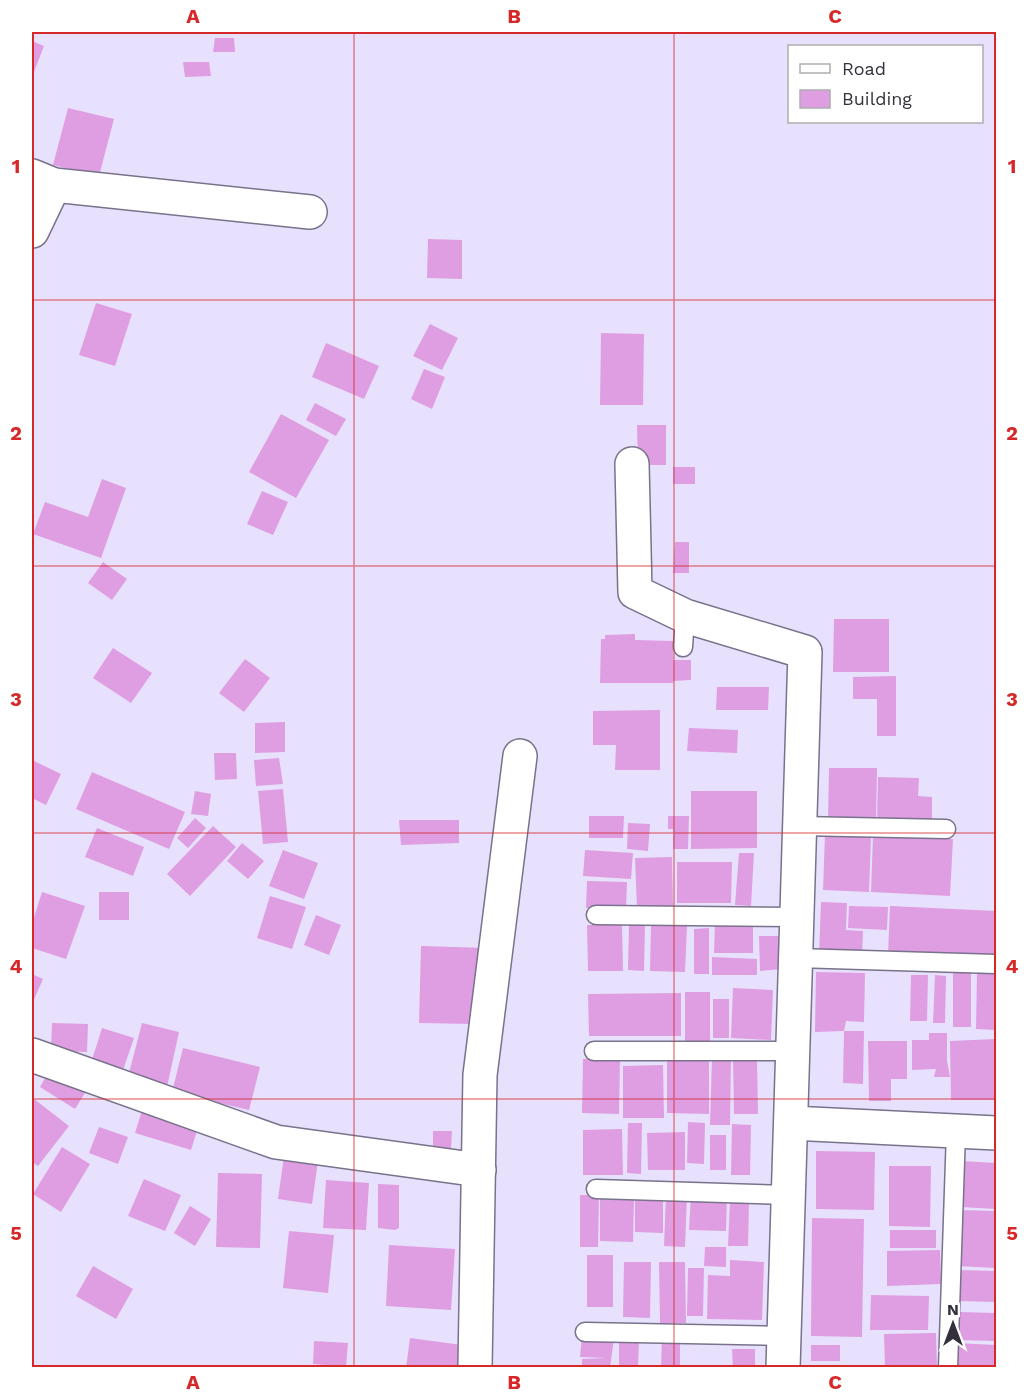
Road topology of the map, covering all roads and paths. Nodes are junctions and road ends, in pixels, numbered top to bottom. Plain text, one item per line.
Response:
1 (43, 180) edge
2 (310, 212) dead end
3 (32, 231) edge
4 (632, 464) dead end
5 (520, 756) dead end
6 (800, 826) junction
7 (946, 829) dead end
8 (596, 915) dead end
9 (798, 917) junction
10 (796, 958) junction
11 (996, 964) edge
12 (594, 1051) dead end
13 (793, 1051) junction
14 (32, 1055) edge
15 (791, 1123) junction
16 (956, 1131) junction
17 (996, 1133) edge
18 (479, 1170) junction
19 (596, 1189) dead end
20 (789, 1195) junction
21 (585, 1332) dead end
22 (784, 1336) junction
23 (475, 1368) edge
24 (783, 1368) edge
25 (948, 1368) edge

1 - 2 street
1 - 3 street
4 - 6 street
5 - 18 street
6 - 7 lane
6 - 9 street
8 - 9 lane
9 - 10 street
10 - 11 lane
10 - 13 street
12 - 13 lane
13 - 15 street
14 - 18 street
15 - 16 street
15 - 20 street
16 - 17 street
16 - 25 lane
18 - 23 street
19 - 20 lane
20 - 22 street
21 - 22 lane
22 - 24 street

